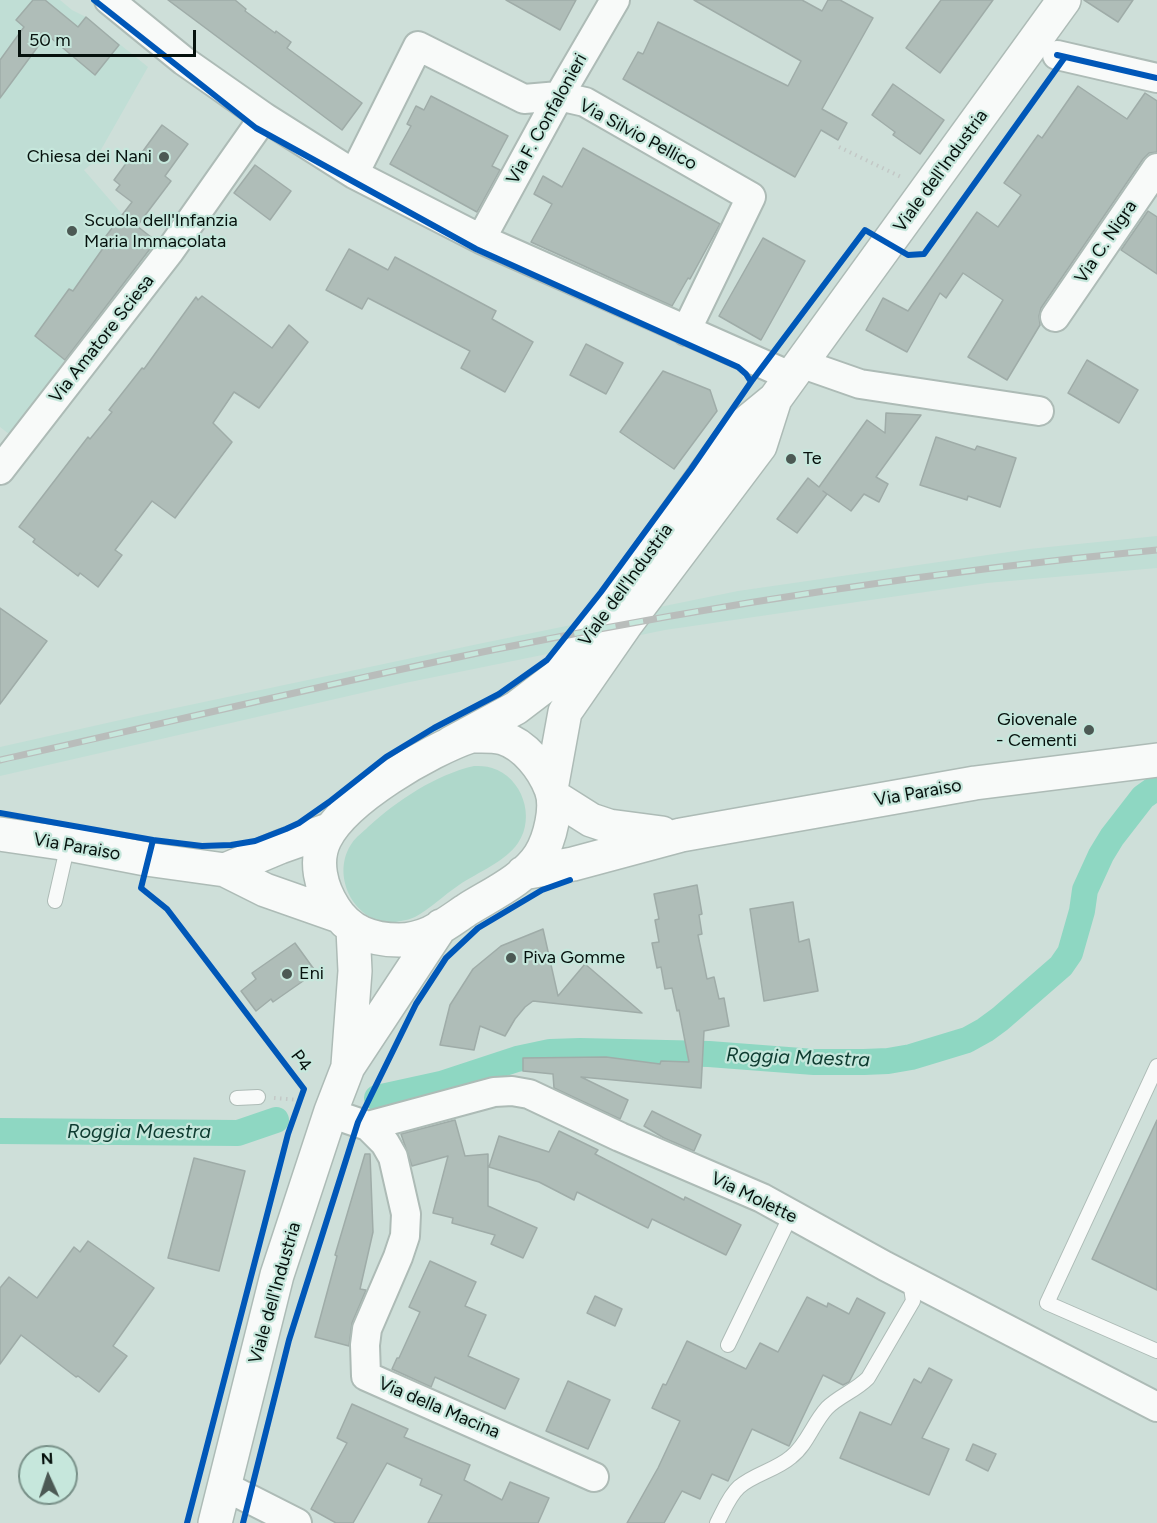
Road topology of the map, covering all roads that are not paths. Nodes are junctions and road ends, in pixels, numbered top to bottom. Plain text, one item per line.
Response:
1 (109, 0) edge
2 (615, 0) edge
3 (1064, 0) edge
4 (1057, 56) dead end
5 (1157, 78) edge
6 (559, 96) junction
7 (264, 117) junction
8 (1157, 168) edge
9 (354, 174) junction
10 (481, 239) junction
11 (1055, 317) dead end
12 (687, 332) junction
13 (789, 379) junction
14 (1039, 411) dead end
15 (0, 470) edge
16 (451, 743) junction
17 (1157, 760) edge
18 (552, 793) junction
19 (331, 829) junction
20 (0, 834) edge
21 (681, 835) junction
22 (68, 844) junction
23 (225, 870) junction
24 (523, 873) junction
25 (55, 901) dead end
26 (346, 922) junction
27 (441, 926) junction
28 (1157, 1066) edge
29 (348, 1067) junction
30 (258, 1097) road end
31 (237, 1098) dead end
32 (330, 1113) junction
33 (368, 1126) junction
34 (791, 1215) junction
35 (909, 1279) junction
36 (728, 1345) dead end
37 (1157, 1351) edge
38 (1157, 1407) edge
39 (594, 1477) dead end
40 (224, 1486) junction
41 (215, 1523) edge
42 (297, 1523) edge
43 (717, 1523) edge

1 - 7 street
2 - 6 street, Via F. Confalonieri
3 - 13 main road, Viale dell'Industria
4 - 5 street
6 - 9 street, Via Silvio Pellico
6 - 10 street, Via F. Confalonieri
6 - 12 street, Via Silvio Pellico
7 - 9 street
7 - 15 street, Via Amatore Sciesa
8 - 11 street, Via C. Nigra
9 - 10 street
10 - 12 street
12 - 13 street
13 - 14 street
13 - 16 main road, Viale dell'Industria
13 - 18 main road, Viale dell'Industria
16 - 18 main road
16 - 19 main road
17 - 21 main road, Via Paraiso
18 - 21 main road, Via Paraiso
18 - 24 main road
19 - 23 main road
19 - 26 main road
20 - 22 main road, Via Paraiso
21 - 24 main road, Via Paraiso
22 - 23 main road, Via Paraiso
22 - 25 lane
23 - 26 main road, Via Paraiso
24 - 27 main road
26 - 27 main road
26 - 29 main road, Viale dell'Industria
27 - 29 main road, Viale dell'Industria
28 - 37 lane
29 - 32 main road, Viale dell'Industria
30 - 31 lane
32 - 33 street
32 - 40 main road, Viale dell'Industria
33 - 34 street, Via Molette
33 - 39 street, Via della Macina
34 - 35 street, Via Molette
34 - 36 lane
35 - 38 street, Via Molette
35 - 43 lane
40 - 41 main road, Viale dell'Industria
40 - 42 street

